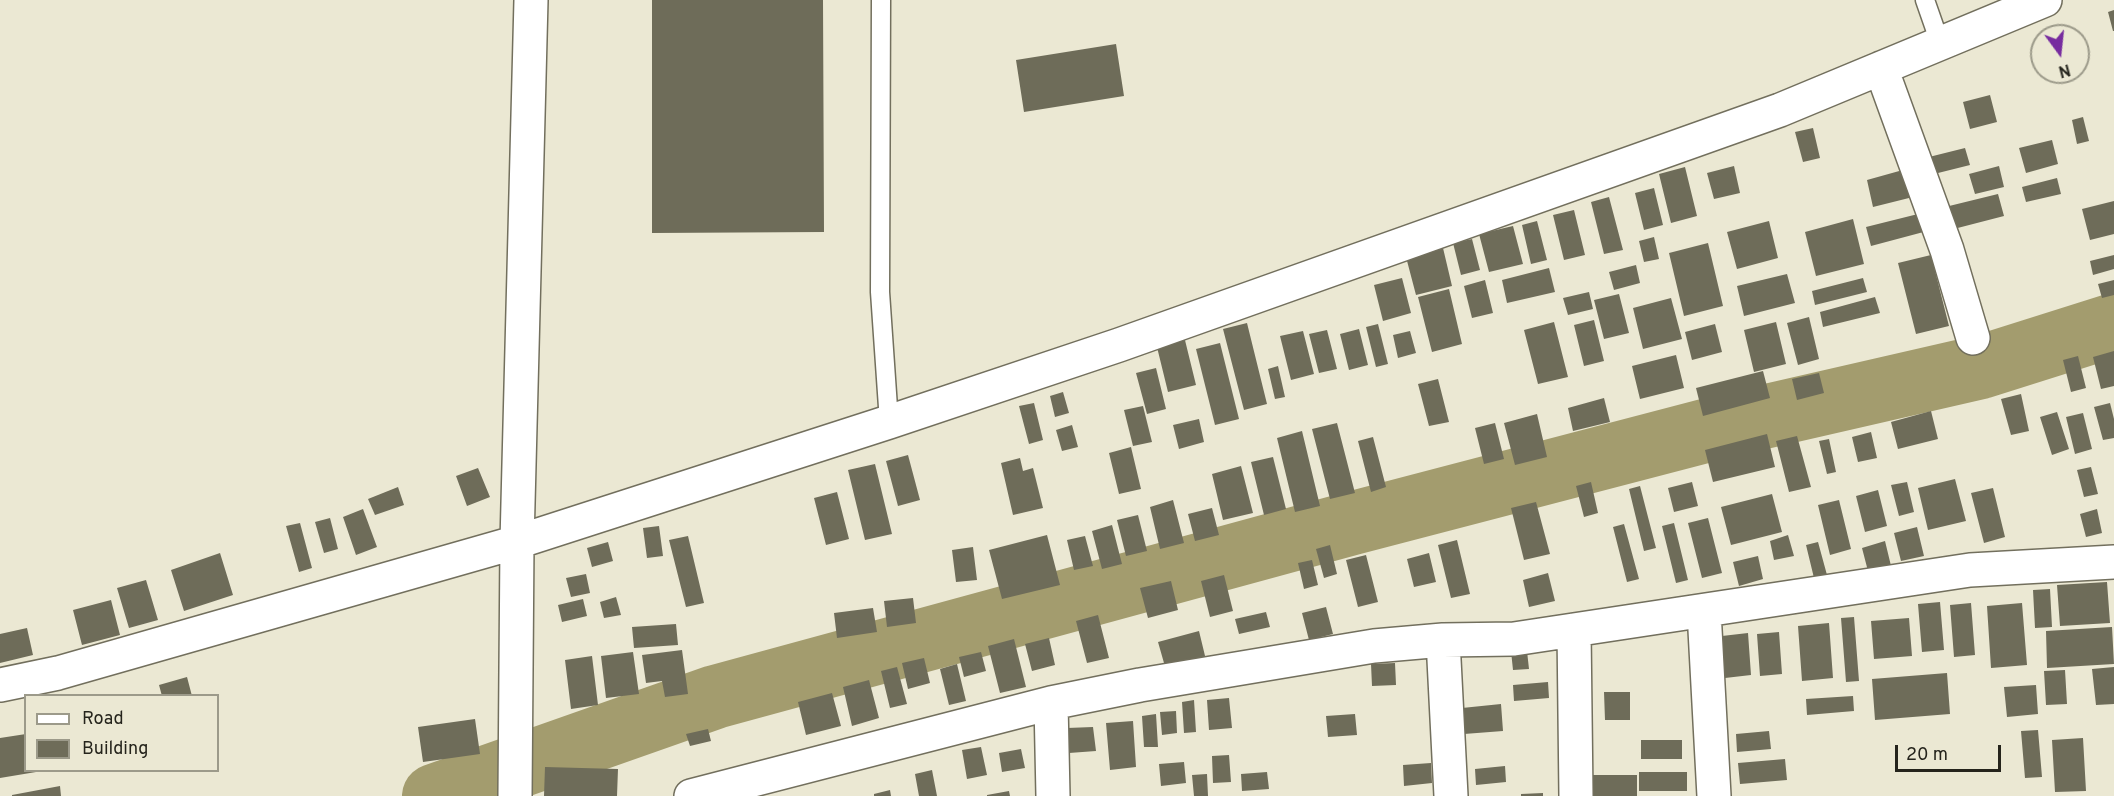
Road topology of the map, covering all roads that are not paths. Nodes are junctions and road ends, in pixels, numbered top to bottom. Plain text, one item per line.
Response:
1 (531, 0) edge
2 (881, 0) edge
3 (1925, 0) edge
4 (2044, 0) edge
5 (1940, 43) junction
6 (1881, 68) junction
7 (1973, 338) dead end
8 (889, 422) junction
9 (517, 542) junction
10 (2114, 562) edge
11 (1704, 611) junction
12 (1574, 630) junction
13 (1443, 640) junction
14 (0, 685) edge
15 (1052, 704) junction
16 (516, 793) edge
17 (691, 796) edge
18 (1053, 796) edge
19 (1451, 796) edge
20 (1576, 796) edge
21 (1714, 796) edge

1 - 9 street
2 - 8 lane
3 - 5 lane
4 - 5 street
5 - 6 street
6 - 7 street
6 - 8 street
8 - 9 street
9 - 14 street
9 - 16 street
10 - 11 street
11 - 12 street
11 - 21 street
12 - 13 street
12 - 20 street
13 - 15 street
13 - 19 street
15 - 17 street
15 - 18 street

